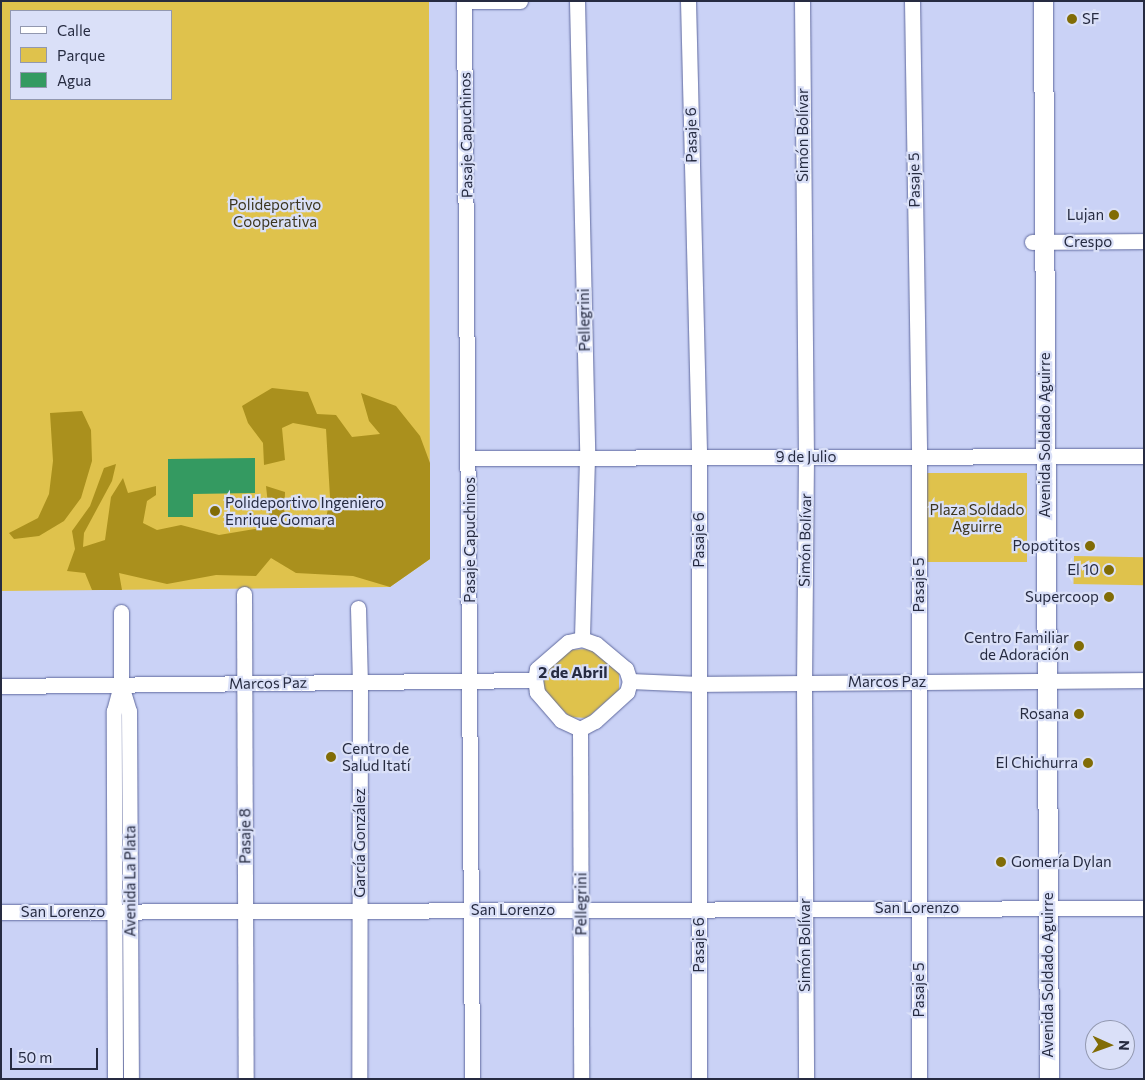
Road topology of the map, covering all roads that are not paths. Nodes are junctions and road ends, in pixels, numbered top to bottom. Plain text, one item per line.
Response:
1 (464, 1) edge
2 (520, 1) edge
3 (576, 1) edge
4 (688, 1) edge
5 (802, 1) edge
6 (912, 1) edge
7 (1031, 1) edge
8 (1043, 1) edge
9 (1038, 242) junction
10 (1144, 242) edge
11 (1039, 456) junction
12 (1144, 456) edge
13 (806, 457) junction
14 (919, 457) junction
15 (469, 458) junction
16 (586, 458) junction
17 (699, 458) junction
18 (244, 594) dead end
19 (358, 608) dead end
20 (121, 612) dead end
21 (582, 639) junction
22 (535, 680) junction
23 (1144, 680) edge
24 (470, 681) junction
25 (630, 681) junction
26 (1040, 681) junction
27 (360, 682) junction
28 (919, 682) junction
29 (245, 683) junction
30 (804, 683) junction
31 (121, 684) junction
32 (699, 684) junction
33 (1, 686) edge
34 (580, 729) junction
35 (918, 908) junction
36 (1042, 908) junction
37 (1144, 908) edge
38 (699, 909) junction
39 (805, 909) junction
40 (472, 910) junction
41 (581, 910) junction
42 (245, 911) junction
43 (359, 911) junction
44 (1, 912) edge
45 (114, 912) junction
46 (130, 912) junction
47 (115, 1079) edge
48 (131, 1079) edge
49 (246, 1079) edge
50 (359, 1079) edge
51 (472, 1079) edge
52 (582, 1079) edge
53 (699, 1079) edge
54 (806, 1079) edge
55 (919, 1079) edge
56 (1036, 1079) edge
57 (1049, 1079) edge

1 - 2 street
1 - 15 street, Pasaje Capuchinos
3 - 16 street, Pellegrini
4 - 17 street, Pasaje 6
5 - 13 street, Simón Bolívar
6 - 14 street, Pasaje 5
7 - 9 main road, Avenida Soldado Aguirre
8 - 9 main road, Avenida Soldado Aguirre
9 - 10 street, Crespo
9 - 11 main road, Avenida Soldado Aguirre
11 - 12 street, 9 de Julio
11 - 14 street, 9 de Julio
11 - 26 main road, Avenida Soldado Aguirre
13 - 14 street, 9 de Julio
13 - 17 street, 9 de Julio
13 - 30 street, Simón Bolívar
14 - 28 street, Pasaje 5
15 - 16 street, 9 de Julio
15 - 24 street, Pasaje Capuchinos
16 - 17 street, 9 de Julio
16 - 21 street, Pellegrini
17 - 32 street, Pasaje 6
18 - 29 street, Pasaje 8
19 - 27 street, García González
20 - 31 street, Avenida La Plata
21 - 22 street
21 - 25 street
22 - 24 street, Marcos Paz
22 - 34 street
23 - 26 street, Marcos Paz
24 - 27 street, Marcos Paz
24 - 40 street, Pasaje Capuchinos
25 - 32 street, Marcos Paz
25 - 34 street
26 - 28 street, Marcos Paz
26 - 36 main road, Avenida Soldado Aguirre
27 - 29 street, Marcos Paz
27 - 43 street, García González
28 - 30 street, Marcos Paz
28 - 35 street, Pasaje 5
29 - 31 street, Marcos Paz
29 - 42 street, Pasaje 8
30 - 32 street, Marcos Paz
30 - 39 street, Simón Bolívar
31 - 33 street, Marcos Paz
31 - 45 street, Avenida La Plata
31 - 46 street, Avenida La Plata
32 - 38 street, Pasaje 6
34 - 41 street, Pellegrini
35 - 36 street, San Lorenzo
35 - 39 street, San Lorenzo
35 - 55 street, Pasaje 5
36 - 37 street, San Lorenzo
36 - 56 main road, Avenida Soldado Aguirre
36 - 57 main road, Avenida Soldado Aguirre
38 - 39 street, San Lorenzo
38 - 41 street, San Lorenzo
38 - 53 street, Pasaje 6
39 - 54 street, Simón Bolívar
40 - 41 street, San Lorenzo
40 - 43 street, San Lorenzo
40 - 51 street, Pasaje Capuchinos
41 - 52 street, Pellegrini
42 - 43 street, San Lorenzo
42 - 46 street, San Lorenzo
42 - 49 street, Pasaje 8
43 - 50 street, García González
44 - 45 street, San Lorenzo
45 - 46 street, San Lorenzo
45 - 47 street, Avenida La Plata
46 - 48 street, Avenida La Plata

